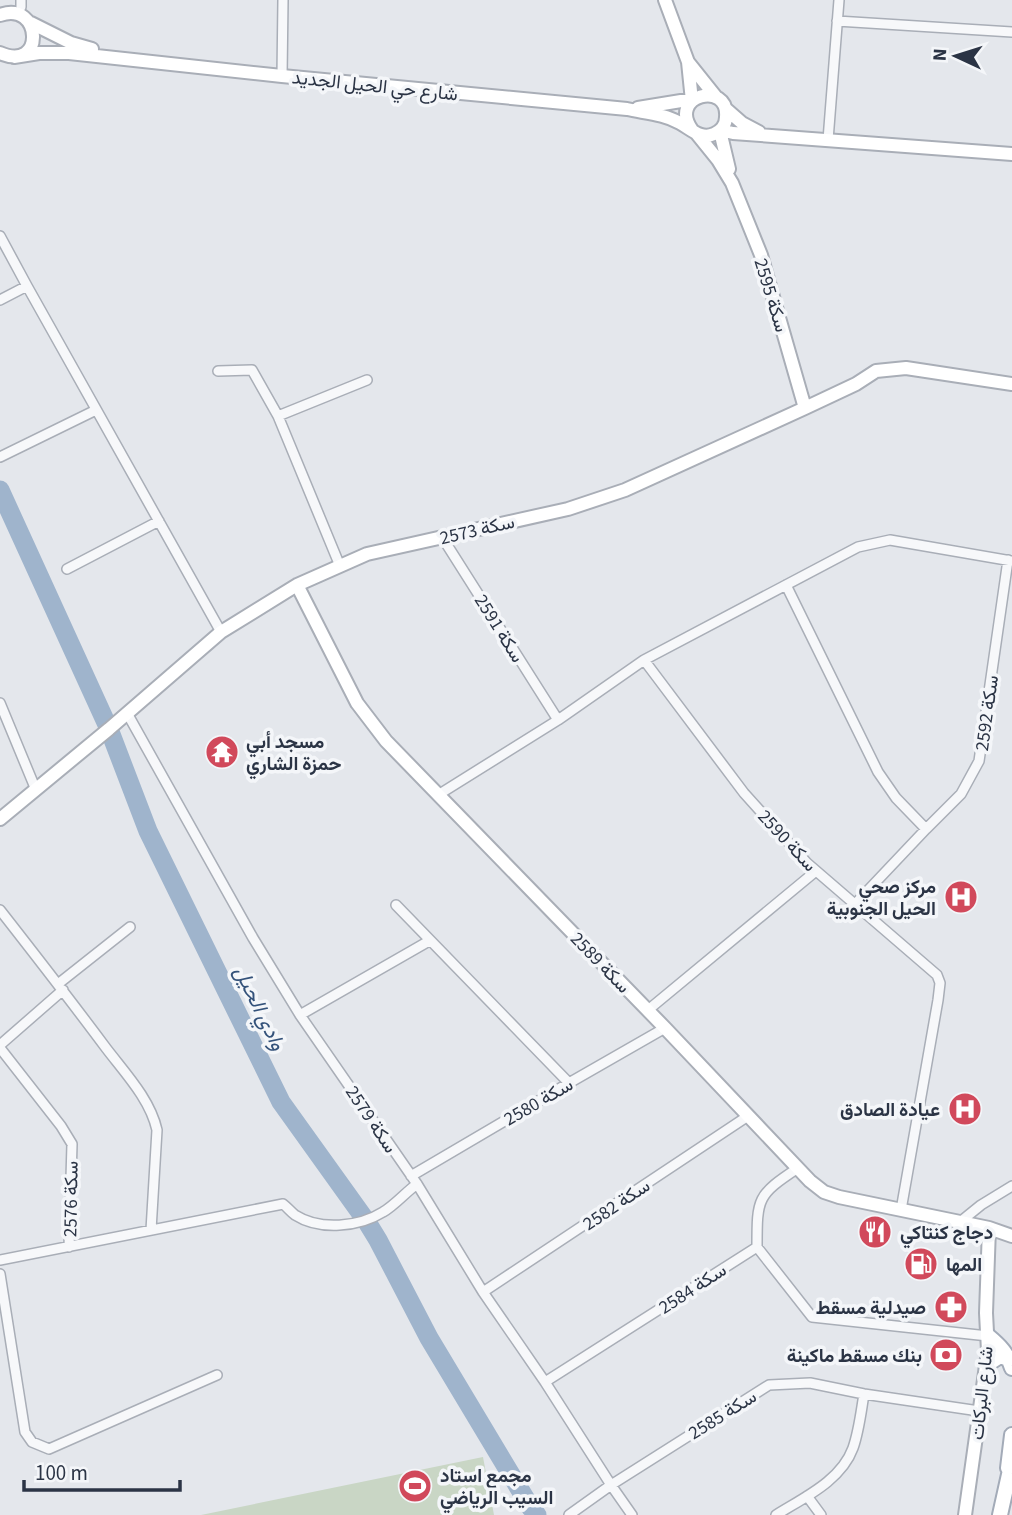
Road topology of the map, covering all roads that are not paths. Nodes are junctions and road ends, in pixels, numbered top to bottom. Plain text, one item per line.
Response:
1 (283, 0) edge
2 (665, 0) edge
3 (839, 0) edge
4 (20, 2) edge
5 (0, 15) edge
6 (30, 21) junction
7 (837, 21) junction
8 (1012, 32) edge
9 (7, 56) edge
10 (122, 58) junction
11 (688, 62) junction
12 (282, 76) junction
13 (689, 83) junction
14 (692, 101) junction
15 (668, 103) junction
16 (722, 104) junction
17 (627, 109) junction
18 (720, 131) junction
19 (694, 132) junction
20 (746, 134) junction
21 (766, 135) junction
22 (828, 140) junction
23 (725, 153) junction
24 (1012, 154) edge
25 (732, 183) junction
26 (0, 236) edge
27 (26, 286) junction
28 (0, 300) edge
29 (218, 371) dead end
30 (368, 380) dead end
31 (1012, 384) edge
32 (805, 408) junction
33 (96, 410) junction
34 (278, 416) junction
35 (0, 457) edge
36 (159, 521) junction
37 (442, 537) junction
38 (1010, 561) edge
39 (340, 566) junction
40 (67, 569) dead end
41 (296, 585) junction
42 (786, 585) junction
43 (221, 632) junction
44 (644, 660) junction
45 (0, 703) edge
46 (127, 713) junction
47 (558, 720) junction
48 (36, 790) junction
49 (438, 795) junction
50 (0, 820) edge
51 (926, 829) junction
52 (816, 871) junction
53 (855, 904) junction
54 (396, 905) dead end
55 (0, 910) edge
56 (130, 927) dead end
57 (429, 941) junction
58 (60, 987) junction
59 (648, 1010) junction
60 (300, 1015) junction
61 (666, 1028) junction
62 (0, 1047) edge
63 (569, 1083) junction
64 (748, 1116) junction
65 (798, 1168) junction
66 (414, 1180) junction
67 (1012, 1186) edge
68 (901, 1210) junction
69 (960, 1222) junction
70 (1012, 1224) edge
71 (989, 1227) junction
72 (151, 1230) junction
73 (1012, 1236) edge
74 (69, 1247) junction
75 (757, 1247) junction
76 (0, 1260) edge
77 (0, 1274) edge
78 (483, 1292) junction
79 (988, 1336) junction
80 (1011, 1364) edge
81 (986, 1365) junction
82 (217, 1374) dead end
83 (545, 1382) junction
84 (864, 1394) junction
85 (979, 1411) junction
86 (1012, 1435) edge
87 (1012, 1461) edge
88 (611, 1485) junction
89 (1006, 1486) junction
90 (807, 1496) junction
91 (569, 1515) edge
92 (632, 1515) edge
93 (776, 1515) edge
94 (821, 1515) edge
95 (965, 1515) edge
96 (1000, 1515) edge

1 - 12 street
2 - 11 street
3 - 7 street
4 - 6 street
5 - 6 street
6 - 9 street
6 - 10 street
7 - 8 street
7 - 22 street
9 - 10 street
10 - 12 street, شارع حي الحيل الجديد
11 - 13 street
11 - 16 street
12 - 17 street, شارع حي الحيل الجديد
13 - 14 street
13 - 15 street
14 - 15 street, شارع حي الحيل الجديد
14 - 16 street
14 - 19 street
15 - 17 street, شارع حي الحيل الجديد
16 - 18 street
16 - 21 street
17 - 19 street, شارع حي الحيل الجديد
18 - 19 street
18 - 20 street
18 - 23 street, سكة 2595
19 - 25 street, سكة 2595
20 - 21 street
20 - 23 street
21 - 22 street
22 - 24 street
23 - 25 street, سكة 2595
25 - 32 street, سكة 2595
26 - 27 street
27 - 28 street
27 - 33 street
29 - 34 street
30 - 34 street
31 - 32 street, سكة 2573
32 - 37 street, سكة 2573
33 - 35 street
33 - 36 street
34 - 39 street
36 - 40 street
36 - 43 street
37 - 39 street, سكة 2573
37 - 47 street, سكة 2591
38 - 42 street
38 - 51 street, سكة 2592
39 - 41 street, سكة 2573
41 - 43 street, سكة 2573
41 - 49 street, سكة 2589
42 - 44 street
42 - 51 street
43 - 46 street, سكة 2573
44 - 47 street
44 - 52 street, سكة 2590
45 - 48 street
46 - 48 street, سكة 2573
46 - 60 street, سكة 2579
47 - 49 street
48 - 50 street, سكة 2573
49 - 59 street, سكة 2589
51 - 53 street, سكة 2592
52 - 53 street, سكة 2590
52 - 59 street
53 - 68 street, سكة 2590
54 - 57 street
55 - 58 street
56 - 58 street
57 - 60 street
57 - 63 street
58 - 62 street
58 - 72 street
59 - 61 street, سكة 2589
60 - 66 street, سكة 2579
61 - 63 street, سكة 2580
61 - 64 street, سكة 2589
62 - 74 street, سكة 2576
63 - 66 street, سكة 2580
64 - 65 street, سكة 2589
64 - 78 street, سكة 2582
65 - 68 street, سكة 2589
65 - 75 street
66 - 72 street, سكة 2580
66 - 78 street, سكة 2579
67 - 69 street
68 - 69 street, سكة 2589
69 - 71 street, سكة 2589
70 - 71 street, سكة 2589
71 - 73 street, سكة 2589
71 - 79 street, شارع البركات
72 - 74 street, سكة 2580
74 - 76 street, سكة 2580
75 - 79 street
75 - 83 street, سكة 2584
77 - 82 street
78 - 83 street, سكة 2579
79 - 80 main road
79 - 81 street, شارع البركات
80 - 81 main road
81 - 85 street, شارع البركات
83 - 88 street, سكة 2579
84 - 85 street, سكة 2585
84 - 88 street, سكة 2585
84 - 90 street
85 - 95 street, شارع البركات
86 - 89 main road
87 - 89 main road
88 - 91 street, سكة 2585
88 - 92 street, سكة 2579
89 - 96 main road
90 - 93 street
90 - 94 street

